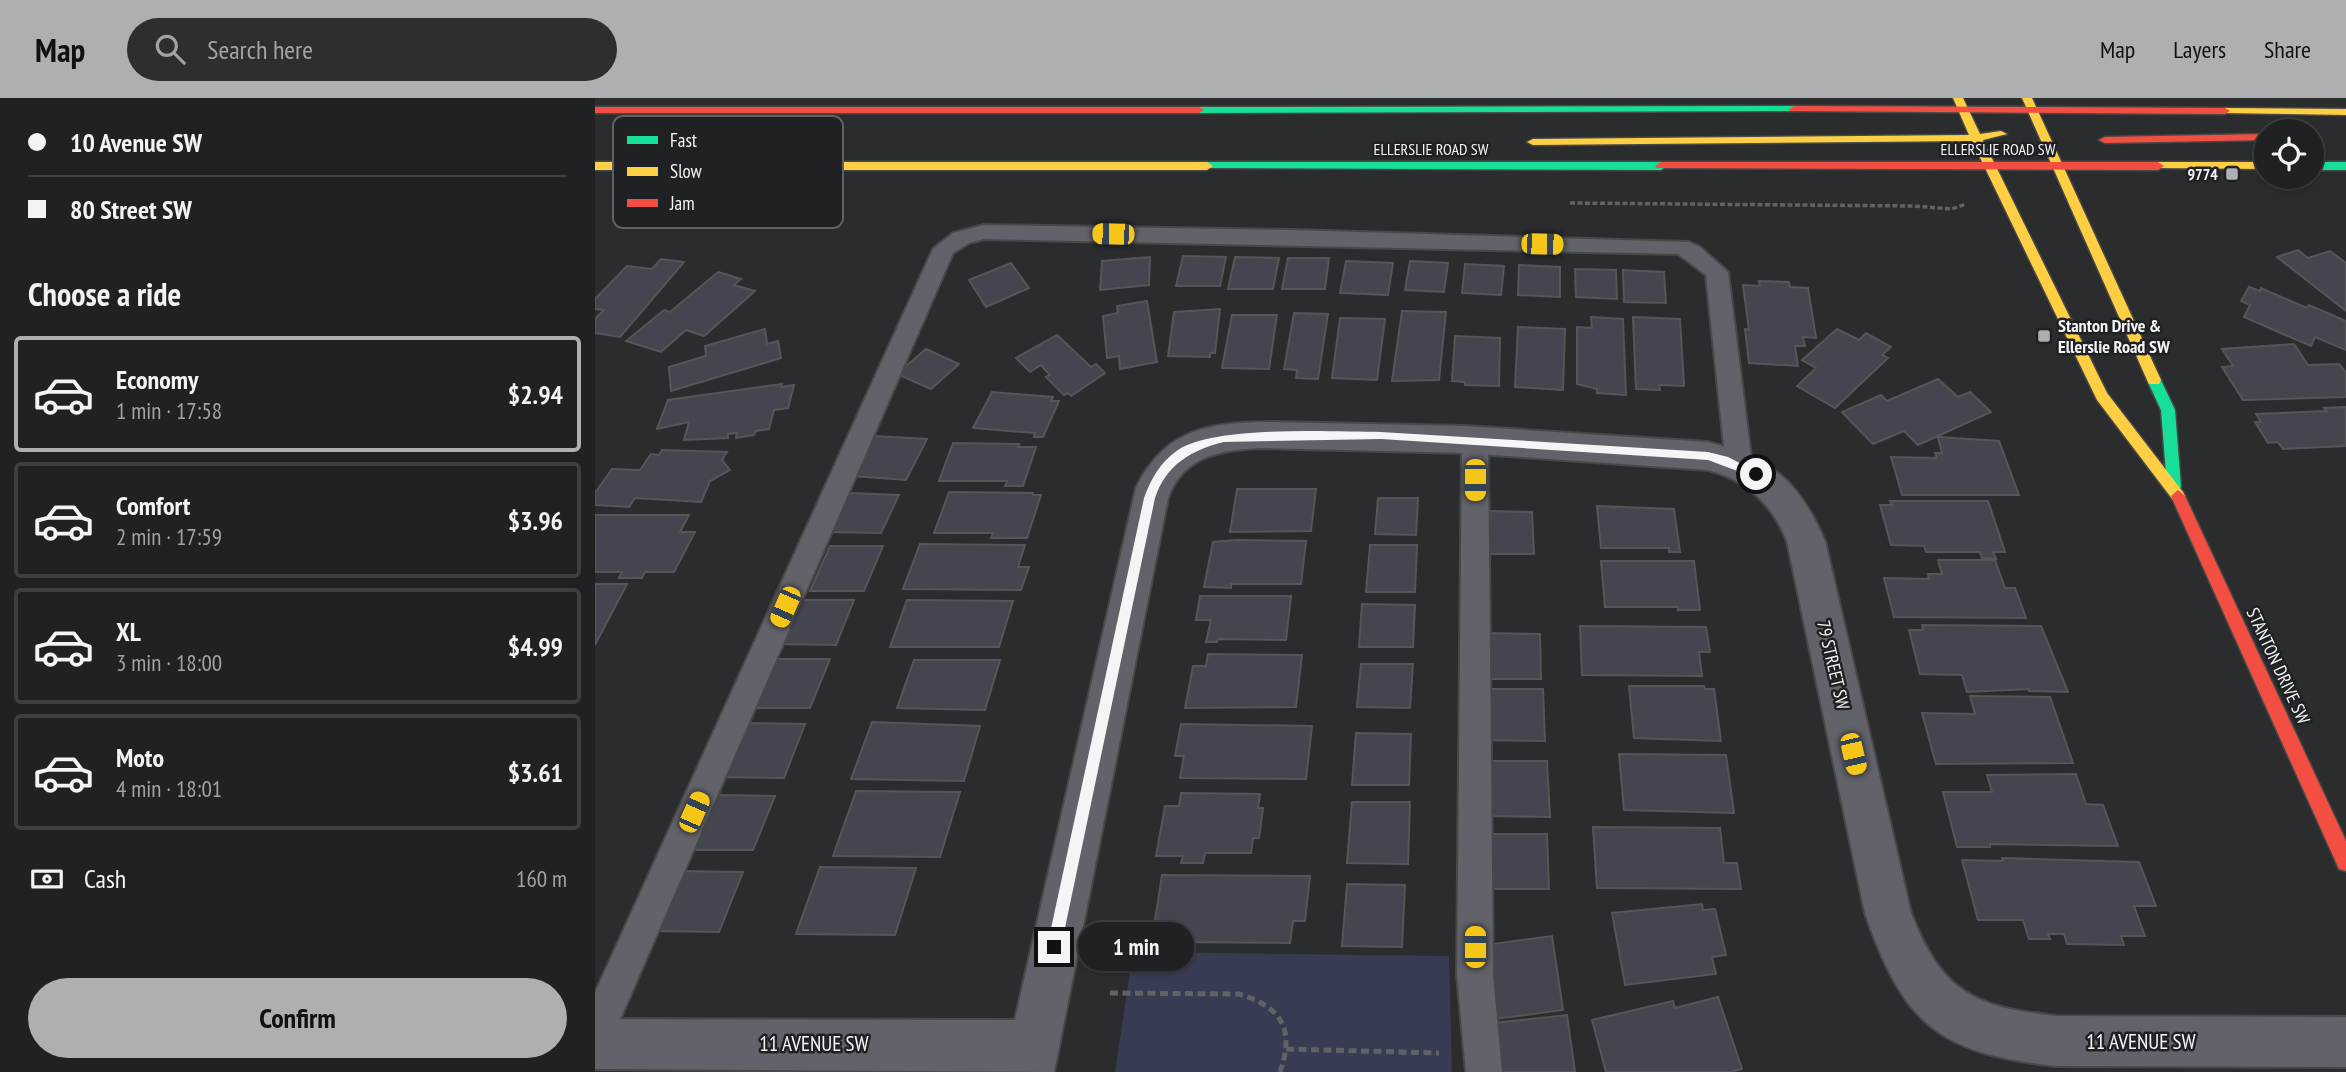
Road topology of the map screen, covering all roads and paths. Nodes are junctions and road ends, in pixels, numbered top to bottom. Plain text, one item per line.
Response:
1 (1960, 103) edge
2 (2030, 103) edge
3 (595, 110) edge
4 (2346, 112) edge
5 (2254, 137) edge
6 (1977, 138) junction
7 (2055, 141) junction
8 (2087, 141) dead end
9 (1521, 142) dead end
10 (1402, 149) dead end
11 (595, 166) edge
12 (613, 166) edge
13 (843, 166) edge
14 (1990, 166) junction
15 (2060, 166) junction
16 (2254, 166) edge
17 (2324, 166) edge
18 (2346, 166) edge
19 (1259, 167) junction
20 (1475, 442) junction
21 (1755, 474) junction
22 (2174, 487) junction
23 (2346, 862) edge
24 (1110, 993) dead end
25 (1942, 1008) joint
26 (595, 1034) edge
27 (2346, 1042) edge
28 (595, 1044) edge
29 (1286, 1049) junction
30 (1031, 1058) edge
31 (1483, 1063) edge
32 (1280, 1072) edge

1 - 2 main road
1 - 3 main road
1 - 6 main road, STANTON DRIVE SW
2 - 4 main road
2 - 6 main road
2 - 7 main road, STANTON DRIVE SW
5 - 8 main road
6 - 9 main road
6 - 14 main road, STANTON DRIVE SW
7 - 14 main road
7 - 15 main road, STANTON DRIVE SW
10 - 19 main road
11 - 12 main road, ELLERSLIE ROAD SW
13 - 19 main road, ELLERSLIE ROAD SW
14 - 15 main road, ELLERSLIE ROAD SW
14 - 19 main road, ELLERSLIE ROAD SW
14 - 22 main road, STANTON DRIVE SW
15 - 16 main road, ELLERSLIE ROAD SW
15 - 22 main road, STANTON DRIVE SW
17 - 18 main road
20 - 21 street
20 - 30 street
20 - 31 lane
21 - 25 street, 79 STREET SW
21 - 26 lane
22 - 23 main road, STANTON DRIVE SW
24 - 29 path
25 - 27 street, 11 AVENUE SW
28 - 30 street, 11 AVENUE SW
29 - 31 path
29 - 32 path

